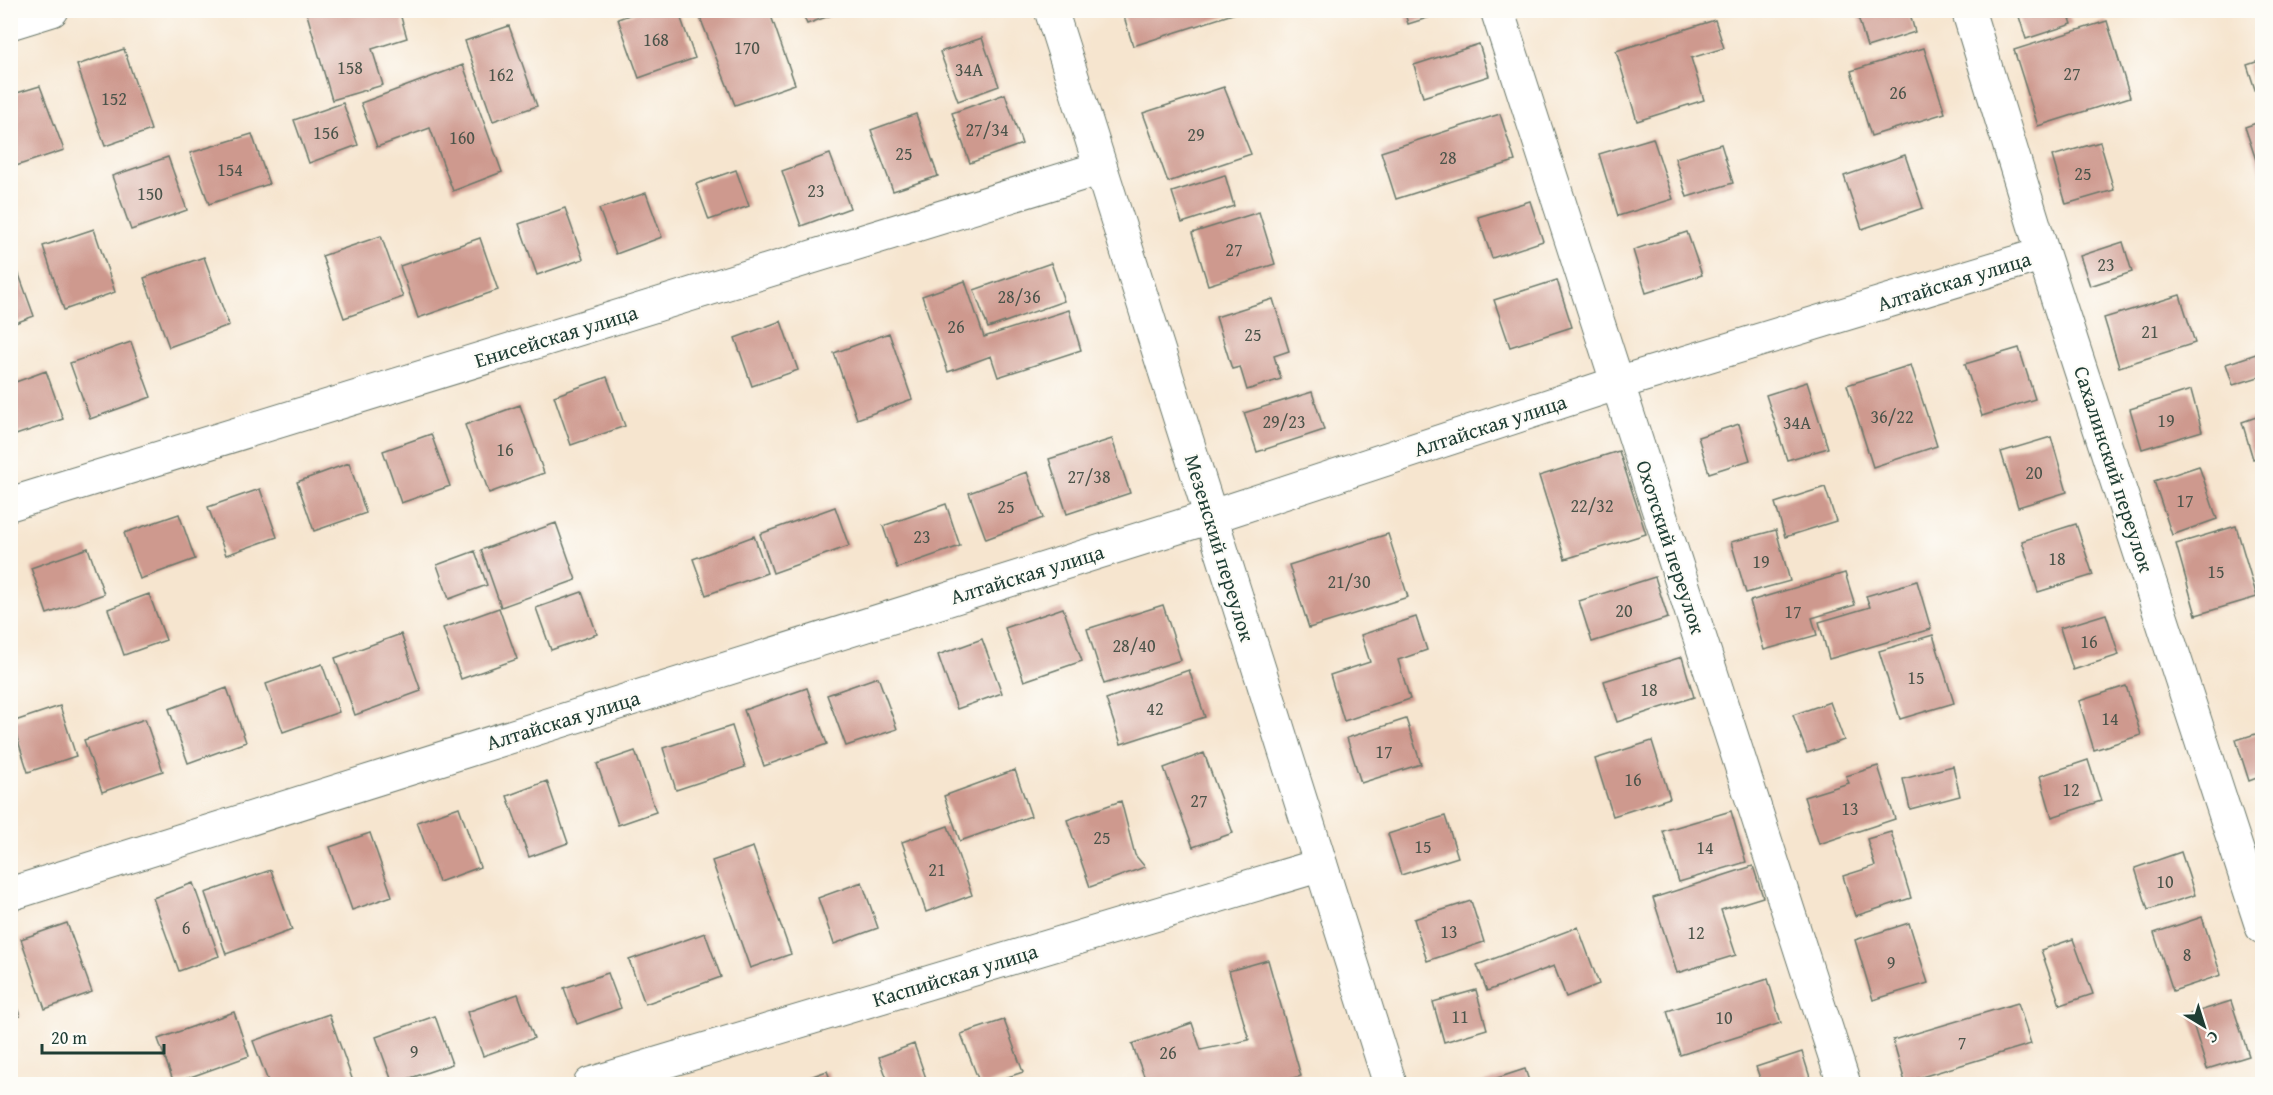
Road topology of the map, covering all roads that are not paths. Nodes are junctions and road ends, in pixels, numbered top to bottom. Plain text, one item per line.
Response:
1 (52, 10) edge
2 (1051, 10) edge
3 (1497, 10) edge
4 (1968, 10) edge
5 (10, 23) edge
6 (1101, 168) junction
7 (2043, 254) junction
8 (1618, 383) junction
9 (10, 504) edge
10 (1210, 517) junction
11 (1320, 865) junction
12 (10, 894) edge
13 (2262, 927) edge
14 (590, 1084) edge
15 (1390, 1084) edge
16 (1844, 1084) edge

1 - 5 street
2 - 6 street, Мезенский переулок
3 - 8 street, Охотский переулок
4 - 7 street, Сахалинский переулок
6 - 9 street, Енисейская улица
6 - 10 street, Мезенский переулок
7 - 8 street, Алтайская улица
7 - 13 street, Сахалинский переулок
8 - 10 street, Алтайская улица
8 - 16 street, Охотский переулок
10 - 11 street, Мезенский переулок
10 - 12 street, Алтайская улица
11 - 14 street, Каспийская улица
11 - 15 street, Мезенский переулок

